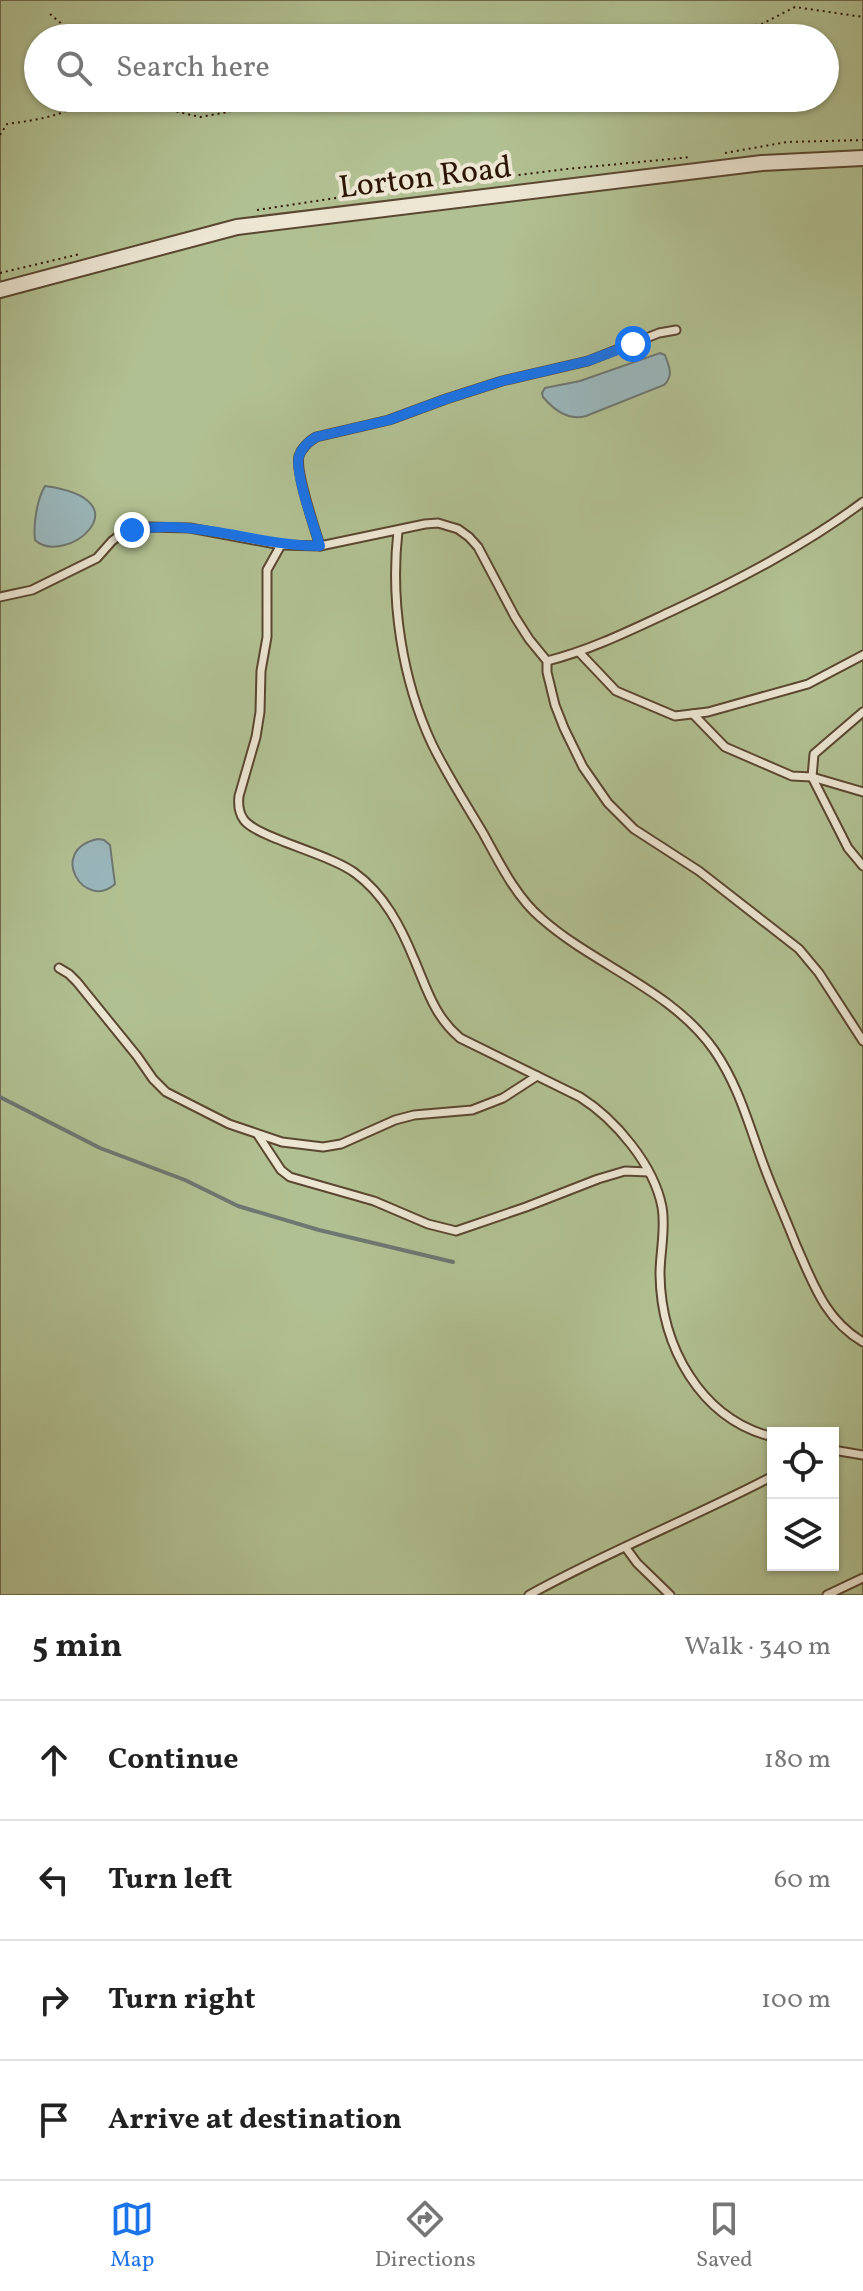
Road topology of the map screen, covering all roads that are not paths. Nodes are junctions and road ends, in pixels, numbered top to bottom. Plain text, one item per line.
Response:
1 (863, 158) edge
2 (0, 290) edge
3 (676, 330) dead end
4 (863, 502) edge
5 (398, 531) junction
6 (281, 545) junction
7 (320, 546) junction
8 (0, 597) edge
9 (579, 652) junction
10 (863, 655) edge
11 (547, 661) junction
12 (863, 712) edge
13 (693, 714) junction
14 (812, 777) junction
15 (863, 792) edge
16 (863, 866) edge
17 (59, 968) dead end
18 (863, 1041) edge
19 (537, 1076) junction
20 (258, 1135) junction
21 (648, 1172) junction
22 (863, 1342) edge
23 (767, 1435) edge
24 (839, 1451) edge
25 (863, 1455) edge
26 (767, 1479) edge
27 (626, 1548) junction
28 (863, 1578) edge
29 (529, 1595) edge
30 (670, 1595) edge
31 (827, 1595) edge

1 - 2 street, Lorton Road
3 - 7 lane
4 - 9 lane
5 - 7 lane
5 - 11 lane
5 - 22 lane
6 - 7 lane
6 - 8 lane
6 - 19 lane
9 - 11 lane
9 - 13 lane
10 - 13 lane
11 - 18 lane
12 - 14 lane
13 - 14 lane
14 - 15 lane
14 - 16 lane
17 - 20 lane
19 - 20 lane
19 - 21 lane
20 - 21 lane
21 - 23 lane
24 - 25 lane
26 - 27 lane
27 - 29 lane
27 - 30 lane
28 - 31 lane

